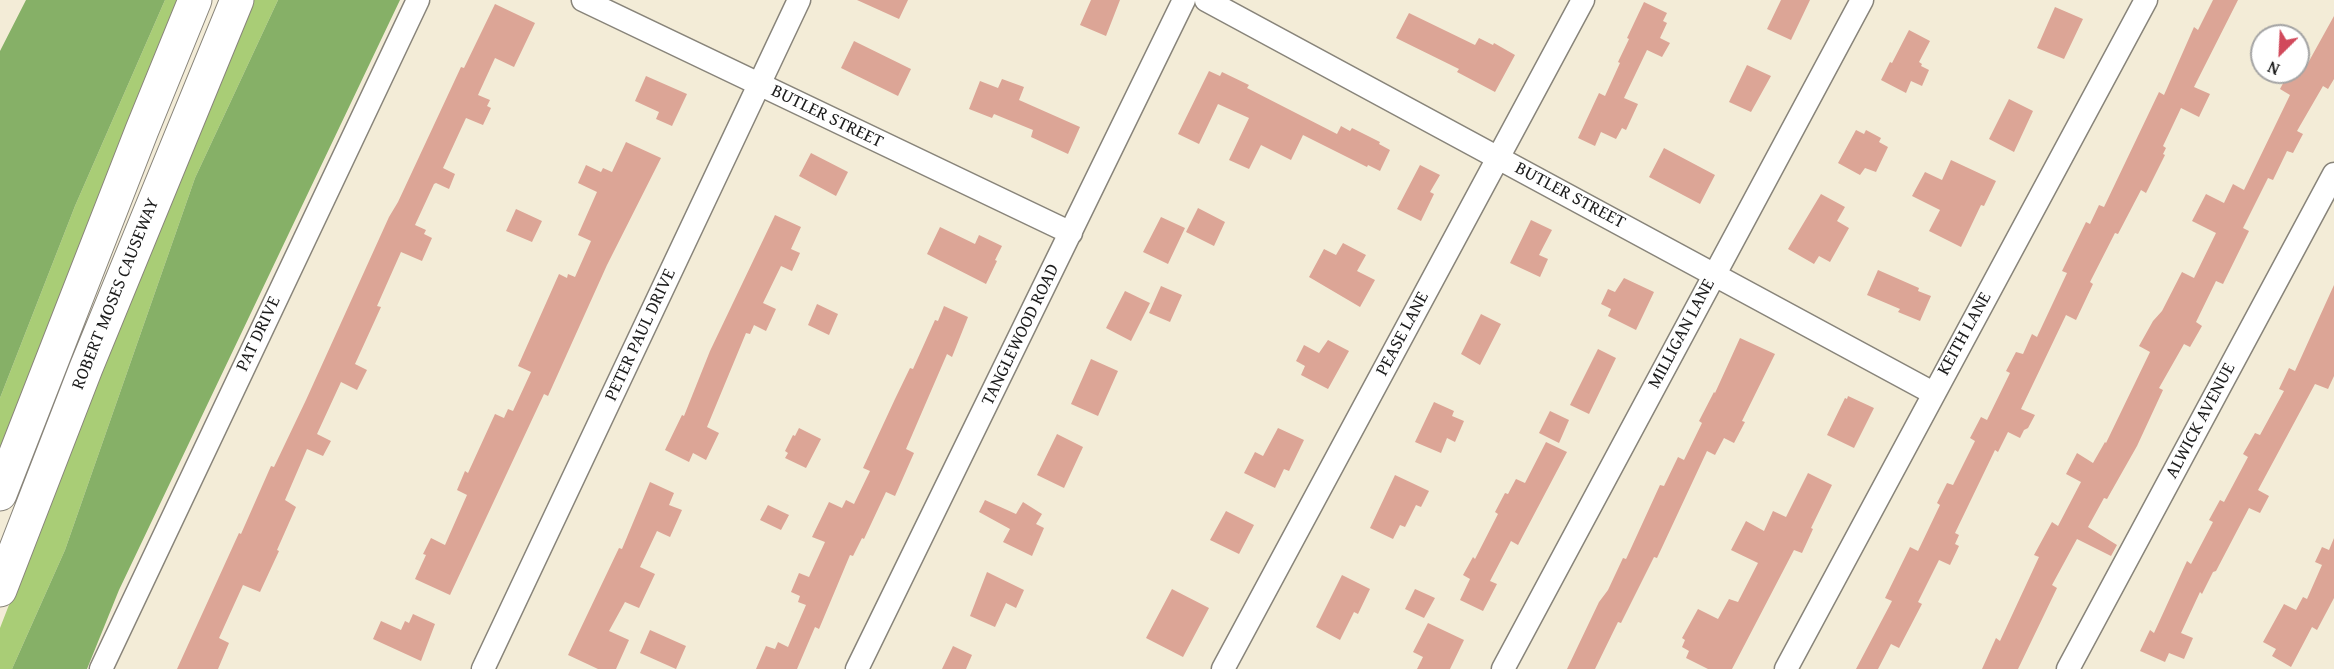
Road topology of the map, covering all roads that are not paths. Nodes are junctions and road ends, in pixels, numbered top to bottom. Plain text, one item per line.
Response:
1 (195, 0) edge
2 (237, 0) edge
3 (418, 0) edge
4 (583, 0) edge
5 (799, 0) edge
6 (1184, 0) edge
7 (1206, 0) edge
8 (1583, 0) edge
9 (1862, 0) edge
10 (2146, 0) edge
11 (759, 84) junction
12 (1497, 158) junction
13 (2334, 174) edge
14 (1071, 233) junction
15 (1714, 275) junction
16 (1933, 393) junction
17 (0, 494) edge
18 (0, 590) edge
19 (101, 669) edge
20 (483, 669) edge
21 (857, 669) edge
22 (1223, 669) edge
23 (1503, 669) edge
24 (1786, 669) edge
25 (2067, 669) edge

1 - 17 highway, ROBERT MOSES CAUSEWAY
2 - 18 highway, ROBERT MOSES CAUSEWAY
3 - 19 street, PAT DRIVE
4 - 11 street, BUTLER STREET
5 - 11 street, PETER PAUL DRIVE
6 - 14 street, TANGLEWOOD ROAD
7 - 12 street, BUTLER STREET
8 - 12 street, PEASE LANE
9 - 15 street, MILLIGAN LANE
10 - 16 street, KEITH LANE
11 - 14 street, BUTLER STREET
11 - 20 street, PETER PAUL DRIVE
12 - 15 street, BUTLER STREET
12 - 22 street, PEASE LANE
13 - 25 street, ALWICK AVENUE
14 - 21 street, TANGLEWOOD ROAD
15 - 16 street, BUTLER STREET
15 - 23 street, MILLIGAN LANE
16 - 24 street, KEITH LANE

